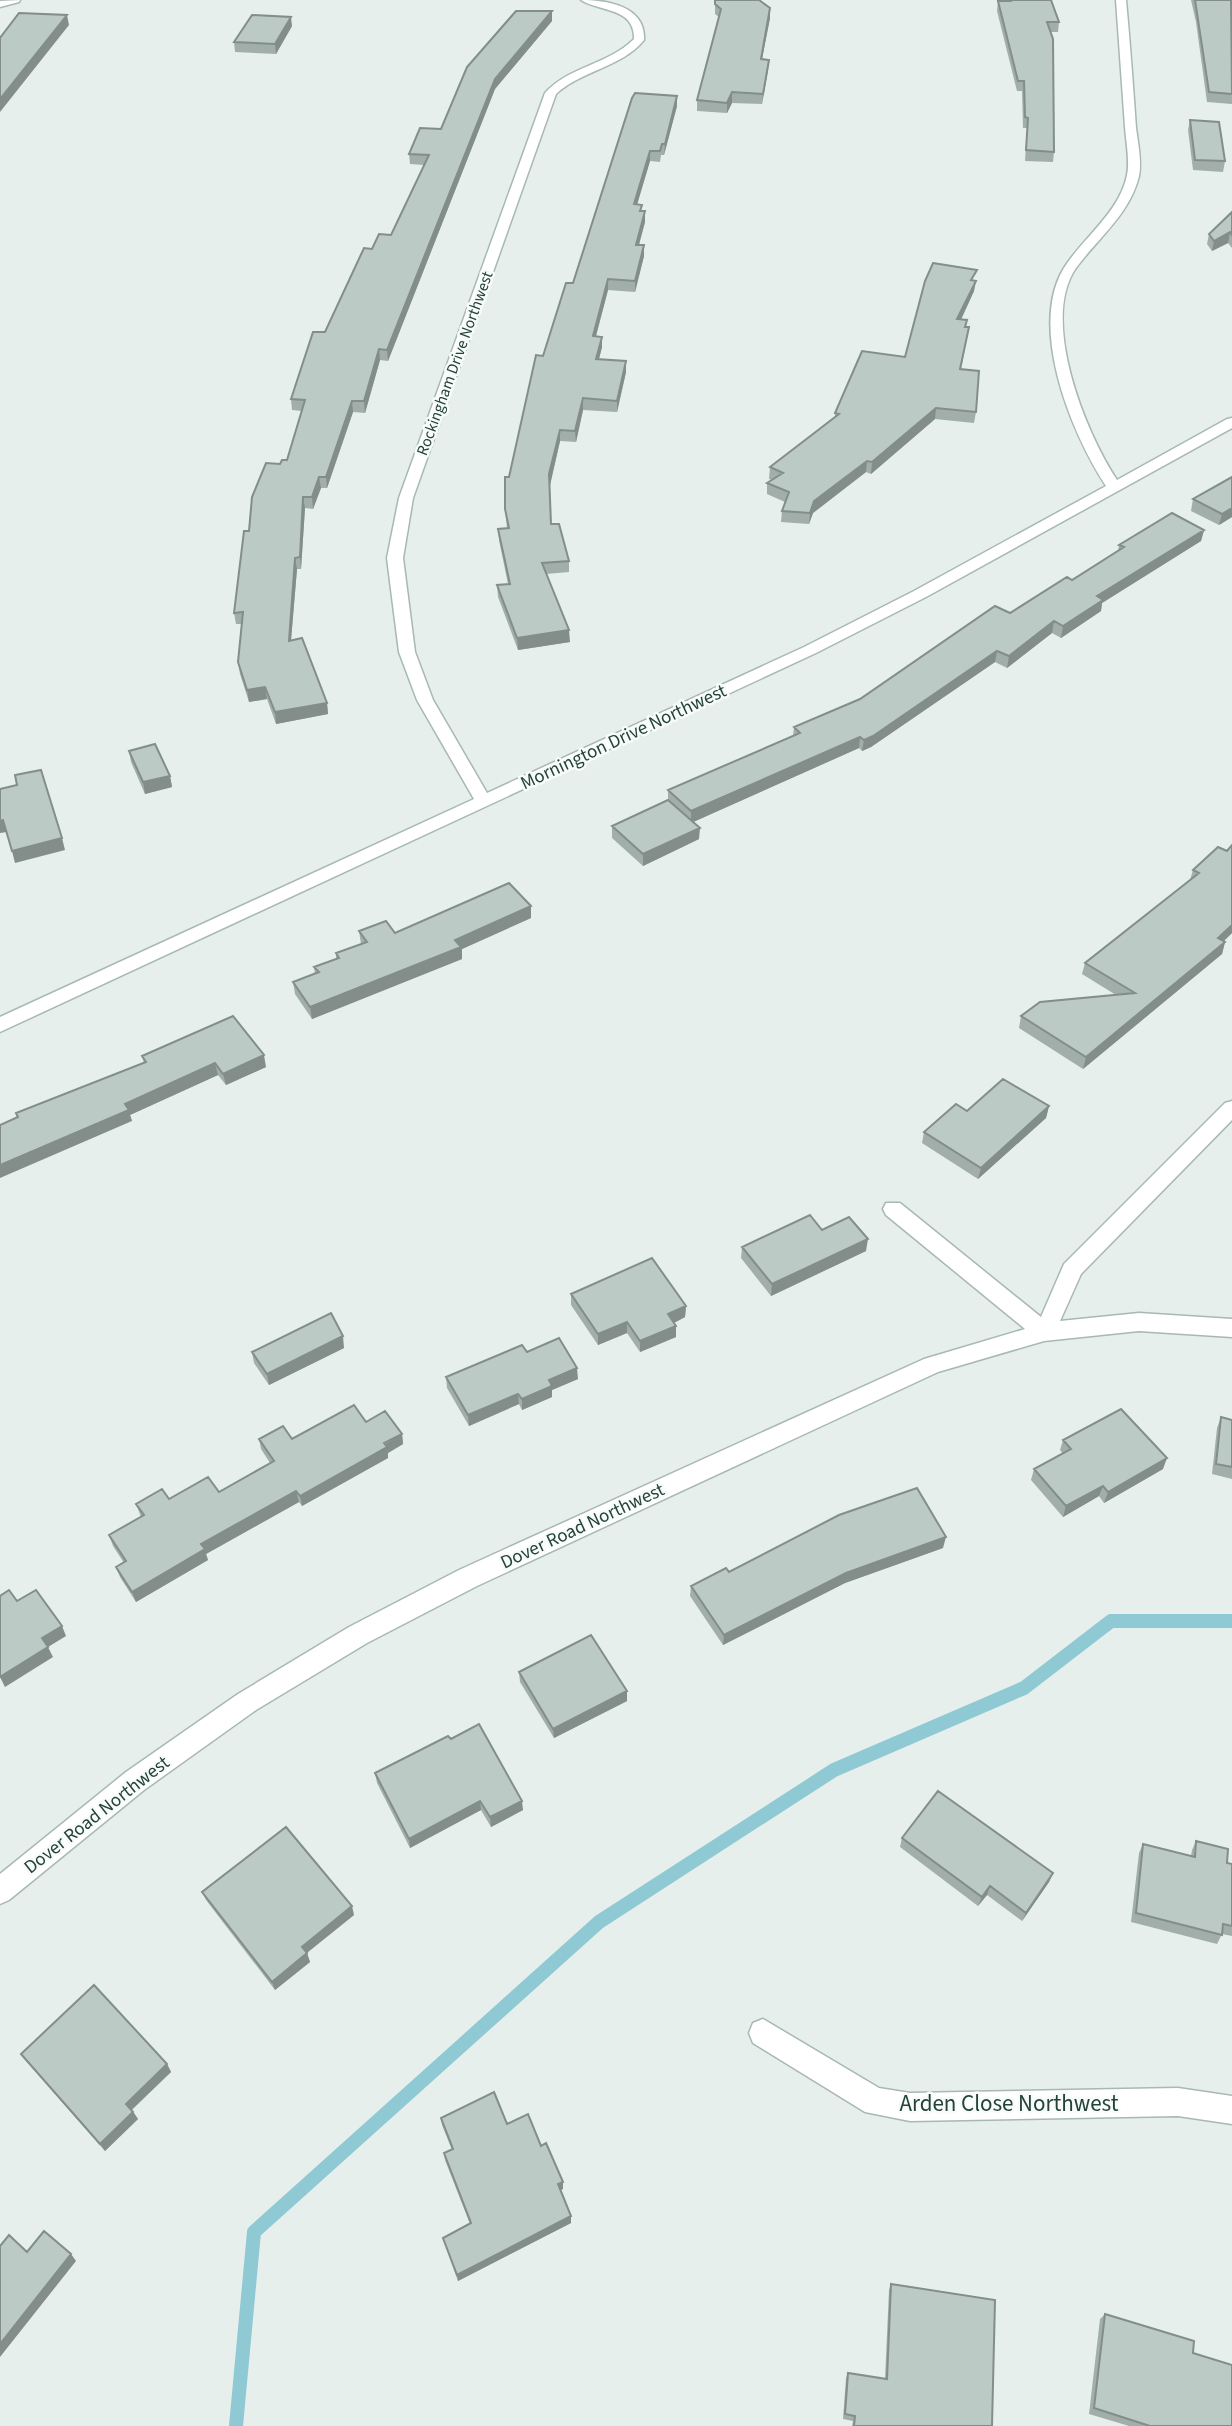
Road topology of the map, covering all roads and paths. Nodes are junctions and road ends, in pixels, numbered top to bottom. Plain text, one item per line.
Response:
1 (15, 0) edge
2 (586, 0) edge
3 (1121, 0) edge
4 (0, 4) edge
5 (1232, 422) edge
6 (1114, 486) junction
7 (484, 800) junction
8 (0, 1025) edge
9 (1232, 1108) edge
10 (893, 1209) dead end
11 (1232, 1328) edge
12 (1044, 1332) junction
13 (0, 1891) edge
14 (762, 2033) dead end
15 (1232, 2110) edge

1 - 4 street
2 - 7 street, Rockingham Drive Northwest
3 - 6 street
5 - 6 street, Mornington Drive Northwest
6 - 7 street, Mornington Drive Northwest
7 - 8 street, Mornington Drive Northwest
9 - 12 street
10 - 12 street
11 - 12 street, Dover Road Northwest
12 - 13 street, Dover Road Northwest
14 - 15 street, Arden Close Northwest

